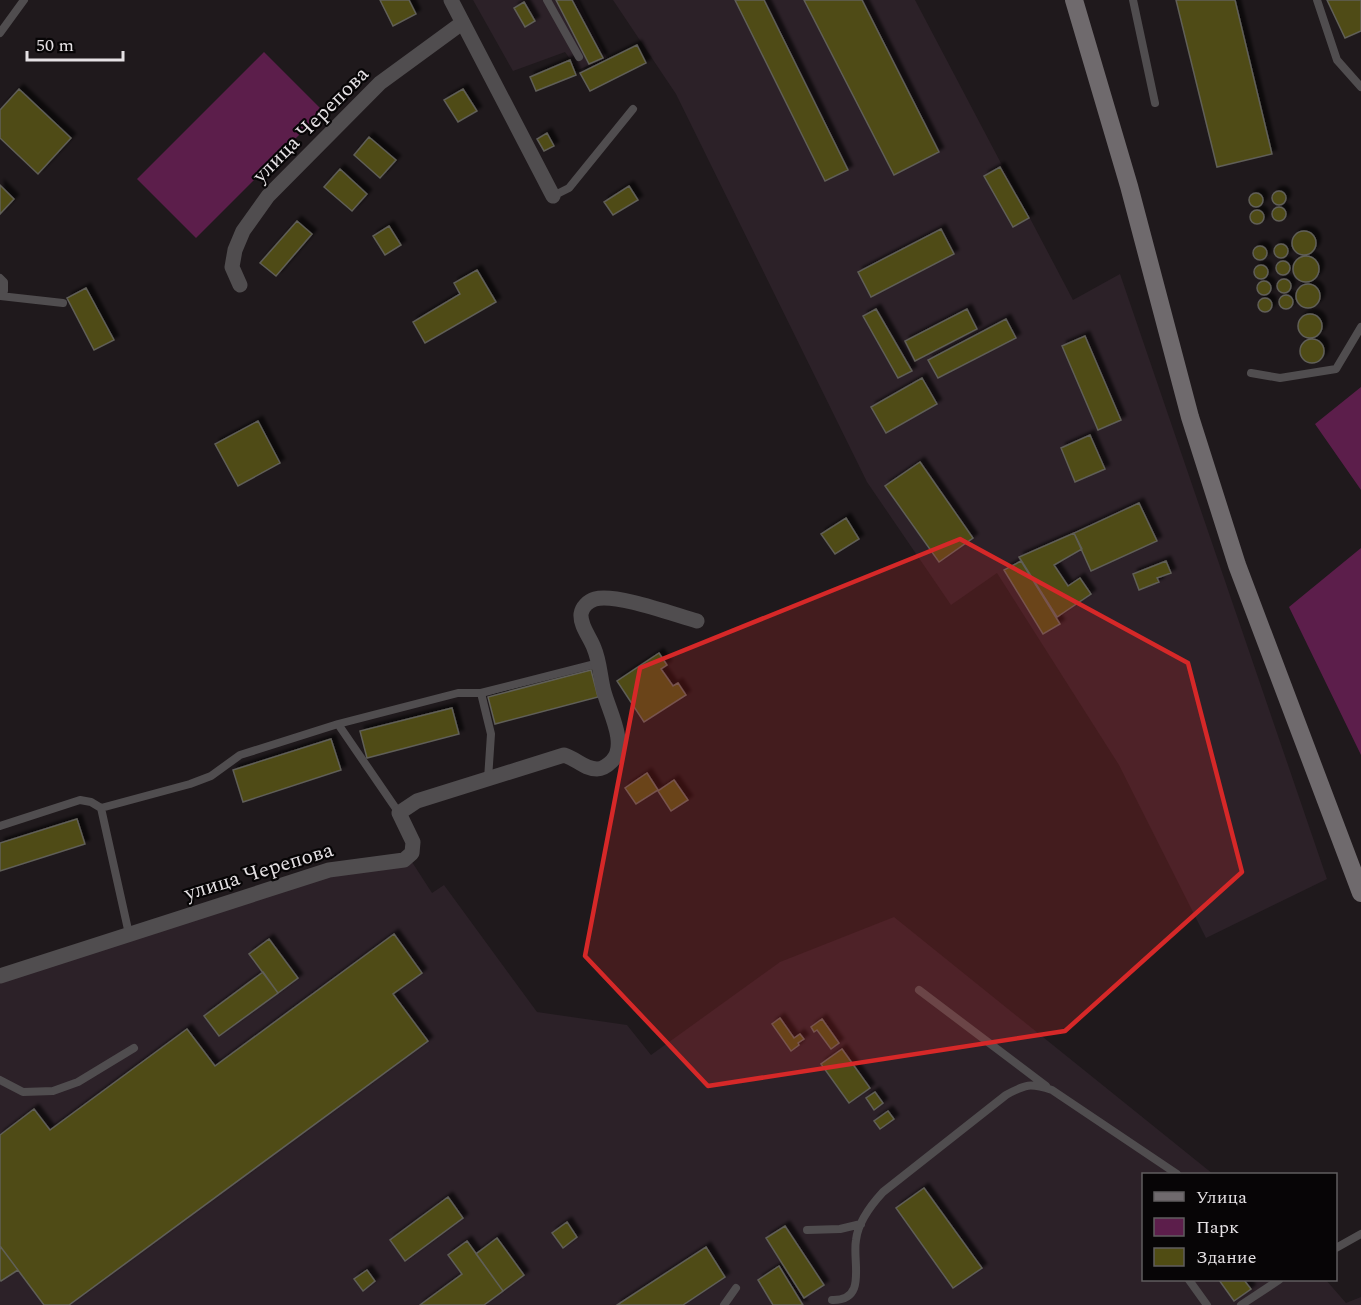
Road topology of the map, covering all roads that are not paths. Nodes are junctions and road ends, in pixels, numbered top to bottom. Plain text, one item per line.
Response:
1 (24, 0) edge
2 (451, 0) edge
3 (547, 0) edge
4 (1074, 0) edge
5 (1134, 0) edge
6 (1317, 0) edge
7 (462, 23) junction
8 (0, 33) edge
9 (579, 57) dead end
10 (1361, 87) edge
11 (1155, 103) dead end
12 (633, 109) dead end
13 (553, 196) joint
14 (0, 278) edge
15 (240, 285) dead end
16 (0, 295) edge
17 (63, 303) dead end
18 (1361, 327) edge
19 (1251, 373) dead end
20 (697, 621) dead end
21 (599, 663) junction
22 (481, 693) junction
23 (338, 724) junction
24 (488, 779) junction
25 (101, 807) junction
26 (399, 813) junction
27 (0, 826) edge
28 (1361, 893) edge
29 (129, 934) junction
30 (0, 976) edge
31 (919, 990) dead end
32 (134, 1048) dead end
33 (0, 1080) edge
34 (1052, 1090) junction
35 (1176, 1173) edge
36 (861, 1224) junction
37 (807, 1230) dead end
38 (1361, 1234) edge
39 (1337, 1247) edge
40 (1190, 1281) edge
41 (1277, 1281) edge
42 (736, 1288) dead end
43 (832, 1299) dead end
44 (724, 1305) edge
45 (1207, 1305) edge
46 (1241, 1305) edge

1 - 8 lane
2 - 7 street
3 - 9 lane
4 - 28 street
5 - 11 lane
6 - 10 lane
7 - 13 street
7 - 15 street, улица Черепова
12 - 13 lane
14 - 16 lane
16 - 17 lane
18 - 19 lane
20 - 21 street
21 - 22 lane
21 - 24 street
22 - 23 lane
22 - 24 lane
23 - 25 lane
23 - 26 lane
24 - 26 street
25 - 27 lane
25 - 29 lane
26 - 29 street, улица Черепова
29 - 30 street, улица Черепова
31 - 34 lane
32 - 33 lane
34 - 35 lane
34 - 36 lane
36 - 37 lane
36 - 43 lane
38 - 39 lane
40 - 45 lane
41 - 46 lane
42 - 44 lane

